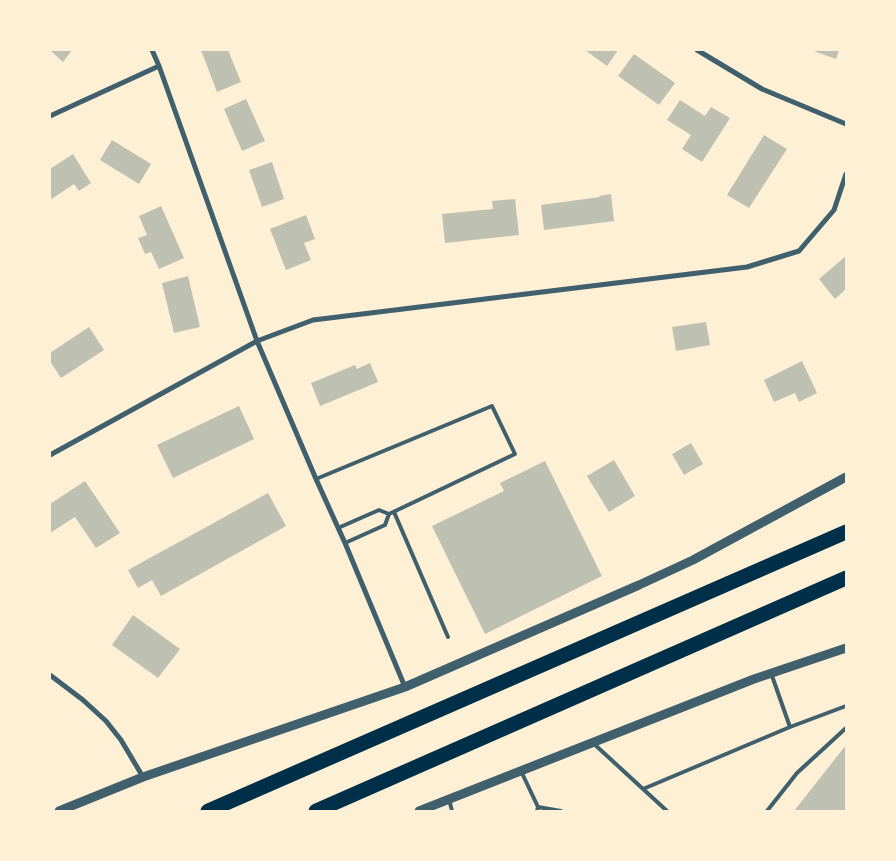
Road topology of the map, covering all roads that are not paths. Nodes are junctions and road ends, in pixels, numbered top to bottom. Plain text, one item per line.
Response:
1 (152, 50) edge
2 (697, 50) edge
3 (159, 66) junction
4 (50, 116) edge
5 (846, 124) edge
6 (846, 174) edge
7 (257, 340) junction
8 (50, 455) edge
9 (846, 477) edge
10 (316, 479) junction
11 (392, 513) junction
12 (338, 528) junction
13 (846, 532) edge
14 (345, 543) junction
15 (846, 578) edge
16 (448, 638) dead end
17 (846, 648) edge
18 (771, 673) junction
19 (50, 675) edge
20 (405, 687) junction
21 (846, 706) edge
22 (790, 727) junction
23 (846, 728) edge
24 (593, 742) junction
25 (521, 771) junction
26 (143, 776) junction
27 (643, 789) junction
28 (448, 799) junction
29 (538, 809) edge
30 (59, 811) edge
31 (208, 811) edge
32 (316, 811) edge
33 (419, 811) edge
34 (452, 811) edge
35 (561, 811) edge
36 (667, 811) edge
37 (767, 811) edge

1 - 3 street
2 - 5 street
3 - 4 street
3 - 7 street
6 - 7 street
7 - 8 street
7 - 10 street
9 - 20 street
10 - 11 lane
10 - 12 street
11 - 12 lane
11 - 14 lane
11 - 16 lane
12 - 14 street
13 - 31 highway
14 - 20 street
15 - 32 highway
17 - 18 street
18 - 22 lane
18 - 24 street
19 - 26 street
20 - 26 street
21 - 22 lane
22 - 27 lane
23 - 37 lane
24 - 25 street
24 - 27 lane
25 - 28 street
25 - 29 lane
26 - 30 street
27 - 36 lane
28 - 33 street
28 - 34 lane
29 - 35 lane

